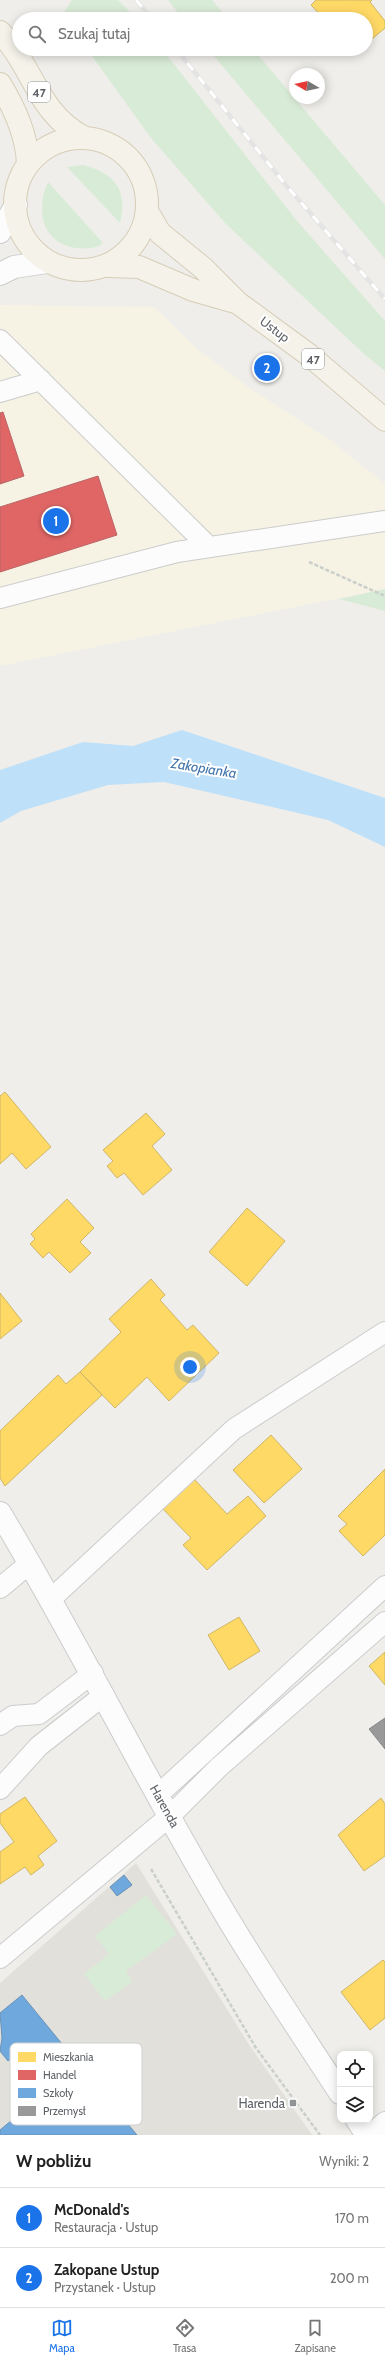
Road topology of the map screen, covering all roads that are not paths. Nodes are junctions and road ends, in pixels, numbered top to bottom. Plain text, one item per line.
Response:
1 (0, 32) edge
2 (12, 48) edge
3 (18, 56) edge
4 (0, 84) edge
5 (83, 137) junction
6 (28, 164) junction
7 (16, 205) junction
8 (146, 211) junction
9 (0, 232) edge
10 (47, 262) junction
11 (109, 266) junction
12 (0, 274) edge
13 (238, 303) junction
14 (0, 340) edge
15 (41, 380) junction
16 (0, 392) edge
17 (385, 420) edge
18 (385, 521) edge
19 (209, 546) junction
20 (0, 598) edge
21 (385, 1332) edge
22 (0, 1513) edge
23 (30, 1563) junction
24 (385, 1586) edge
25 (0, 1588) edge
26 (51, 1599) junction
27 (385, 1622) edge
28 (93, 1673) junction
29 (104, 1695) junction
30 (0, 1725) edge
31 (0, 1789) edge
32 (158, 1795) junction
33 (170, 1816) junction
34 (0, 1958) edge
35 (337, 2088) edge
36 (385, 2122) edge
37 (359, 2123) edge
38 (368, 2135) edge

1 - 2 main road, 47
3 - 5 main road, 47
4 - 6 main road, 47
5 - 6 main road, 47
5 - 8 main road, 47
6 - 7 main road, 47
7 - 9 street
7 - 10 main road, 47
8 - 11 main road, 47
8 - 13 main road, Ustup / 47
10 - 11 main road, 47
10 - 12 street
11 - 13 main road, Ustup / 47
13 - 17 main road, Ustup / 47
14 - 15 lane
15 - 16 lane
15 - 19 lane
18 - 19 lane
19 - 20 lane
21 - 26 lane
22 - 23 street, Harenda
23 - 25 lane
23 - 26 street, Harenda
24 - 32 lane
26 - 28 street, Harenda
27 - 33 lane
28 - 29 street, Harenda
28 - 30 lane
29 - 31 lane
29 - 32 street, Harenda
32 - 33 street, Harenda
33 - 34 lane
33 - 35 street, Harenda
36 - 38 lane
37 - 38 street

